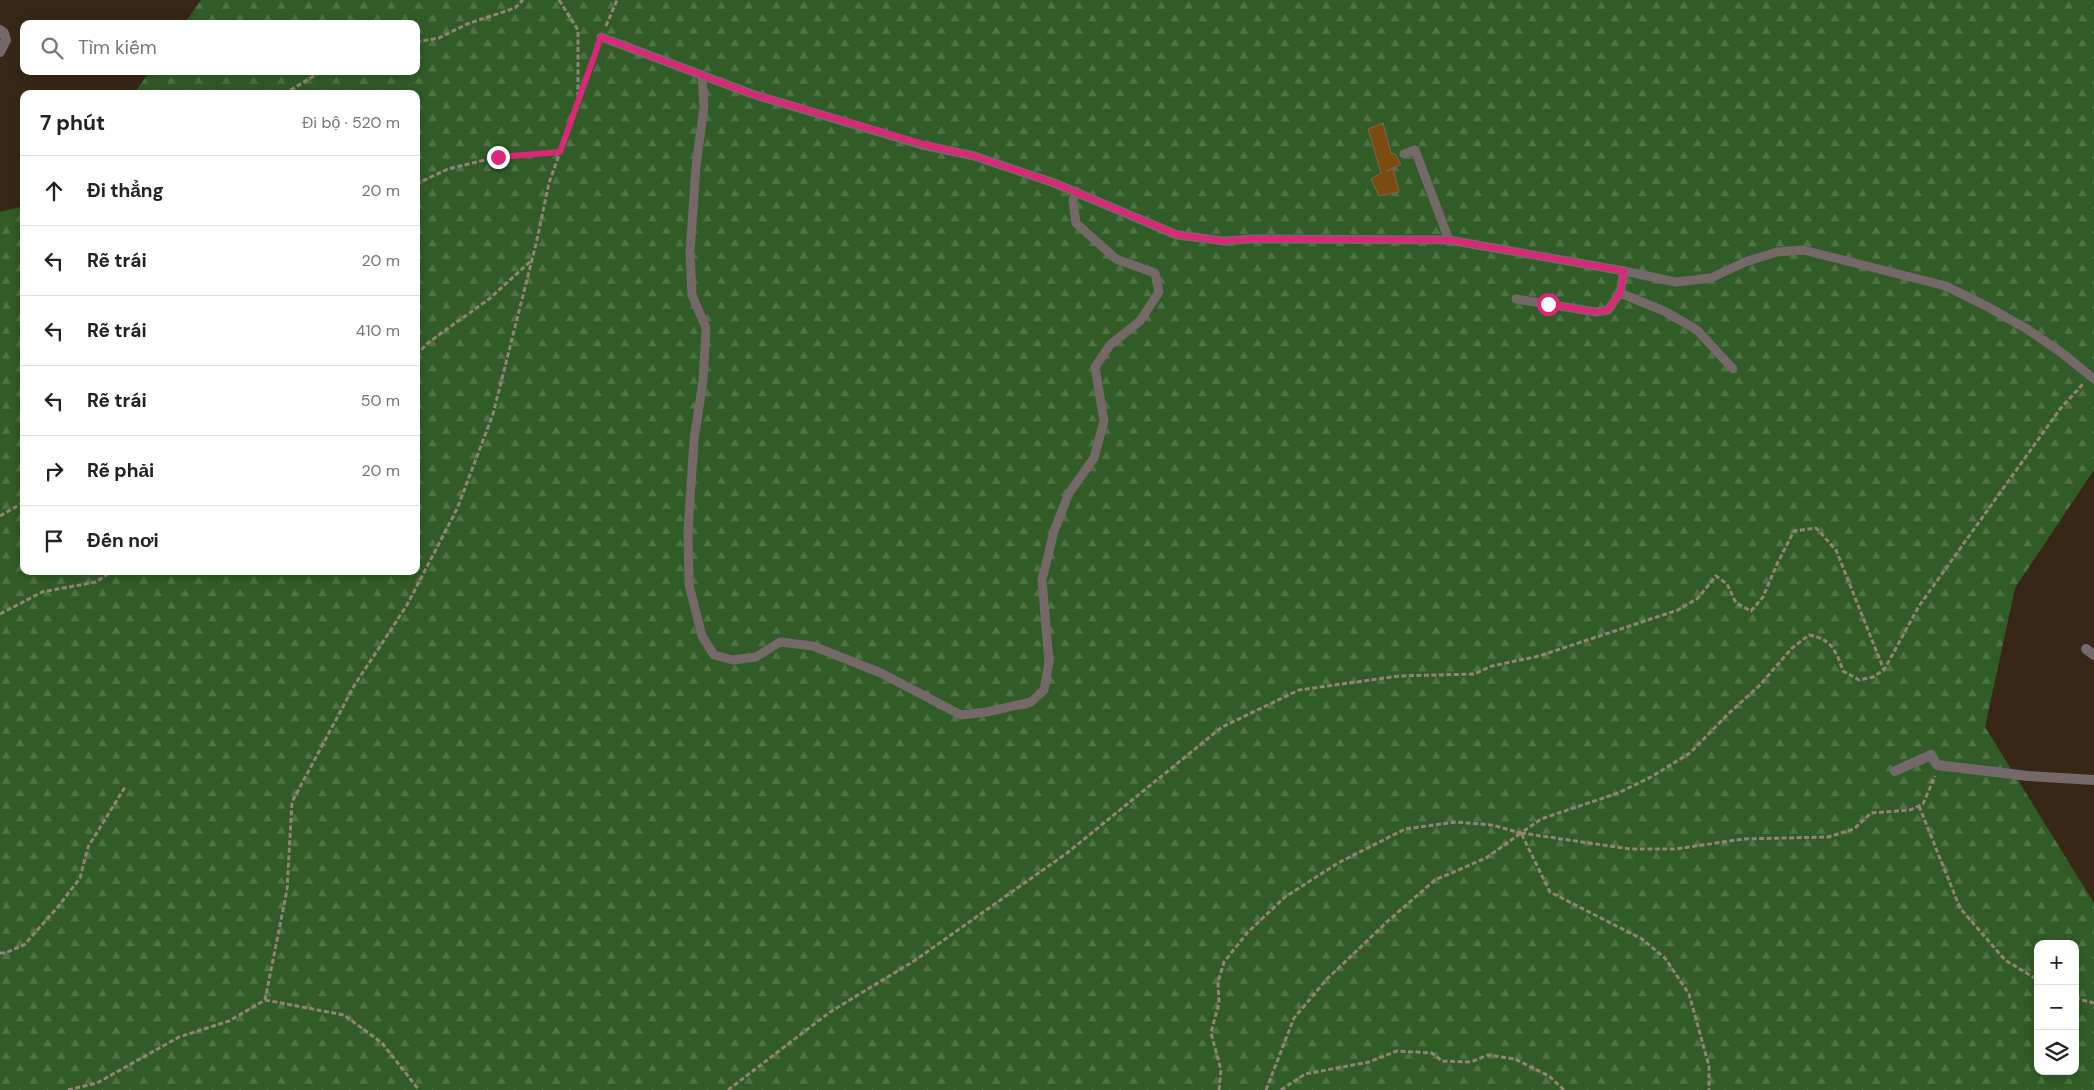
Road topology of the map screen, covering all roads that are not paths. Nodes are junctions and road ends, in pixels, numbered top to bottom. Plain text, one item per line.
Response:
1 (0, 30) edge
2 (601, 37) road end
3 (0, 52) edge
4 (702, 75) junction
5 (1404, 154) dead end
6 (1076, 191) junction
7 (1449, 240) junction
8 (1624, 271) junction
9 (1620, 293) junction
10 (1516, 299) dead end
11 (1734, 369) dead end
12 (2092, 377) edge
13 (1895, 771) dead end
14 (2094, 780) edge

1 - 3 street
2 - 4 lane
4 - 6 lane
4 - 6 lane
5 - 7 lane
6 - 7 lane
7 - 8 lane
8 - 9 lane
8 - 12 lane
9 - 10 lane
9 - 11 lane
13 - 14 street

